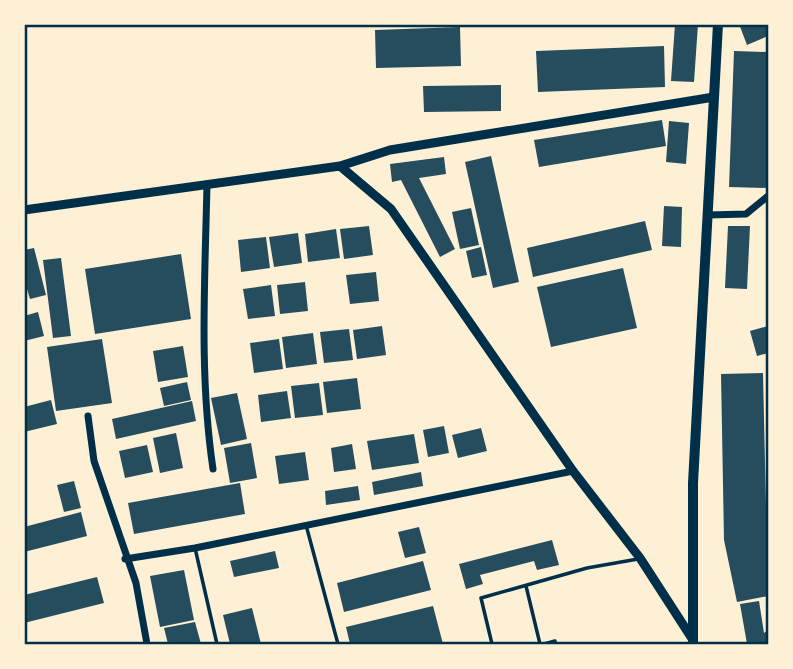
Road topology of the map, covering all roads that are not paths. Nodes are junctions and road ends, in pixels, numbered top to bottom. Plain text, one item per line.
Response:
1 (718, 24) edge
2 (714, 97) junction
3 (340, 166) junction
4 (207, 184) junction
5 (768, 196) edge
6 (24, 210) edge
7 (708, 215) junction
8 (88, 416) dead end
9 (213, 469) dead end
10 (573, 471) junction
11 (306, 525) junction
12 (195, 548) junction
13 (640, 558) junction
14 (125, 559) junction
15 (526, 586) junction
16 (555, 641) dead end
17 (693, 642) edge
18 (147, 645) edge
19 (217, 645) edge
20 (338, 645) edge
21 (492, 645) edge
22 (542, 645) edge

1 - 2 main road
2 - 3 street
2 - 7 main road
3 - 4 street
3 - 10 street
4 - 6 street
4 - 9 street
5 - 7 street
7 - 17 main road
8 - 14 street
10 - 11 street
10 - 13 street
11 - 12 street
11 - 20 lane
12 - 14 street
12 - 19 lane
13 - 15 lane
13 - 17 street
14 - 18 street
15 - 21 lane
15 - 22 lane
16 - 22 lane

